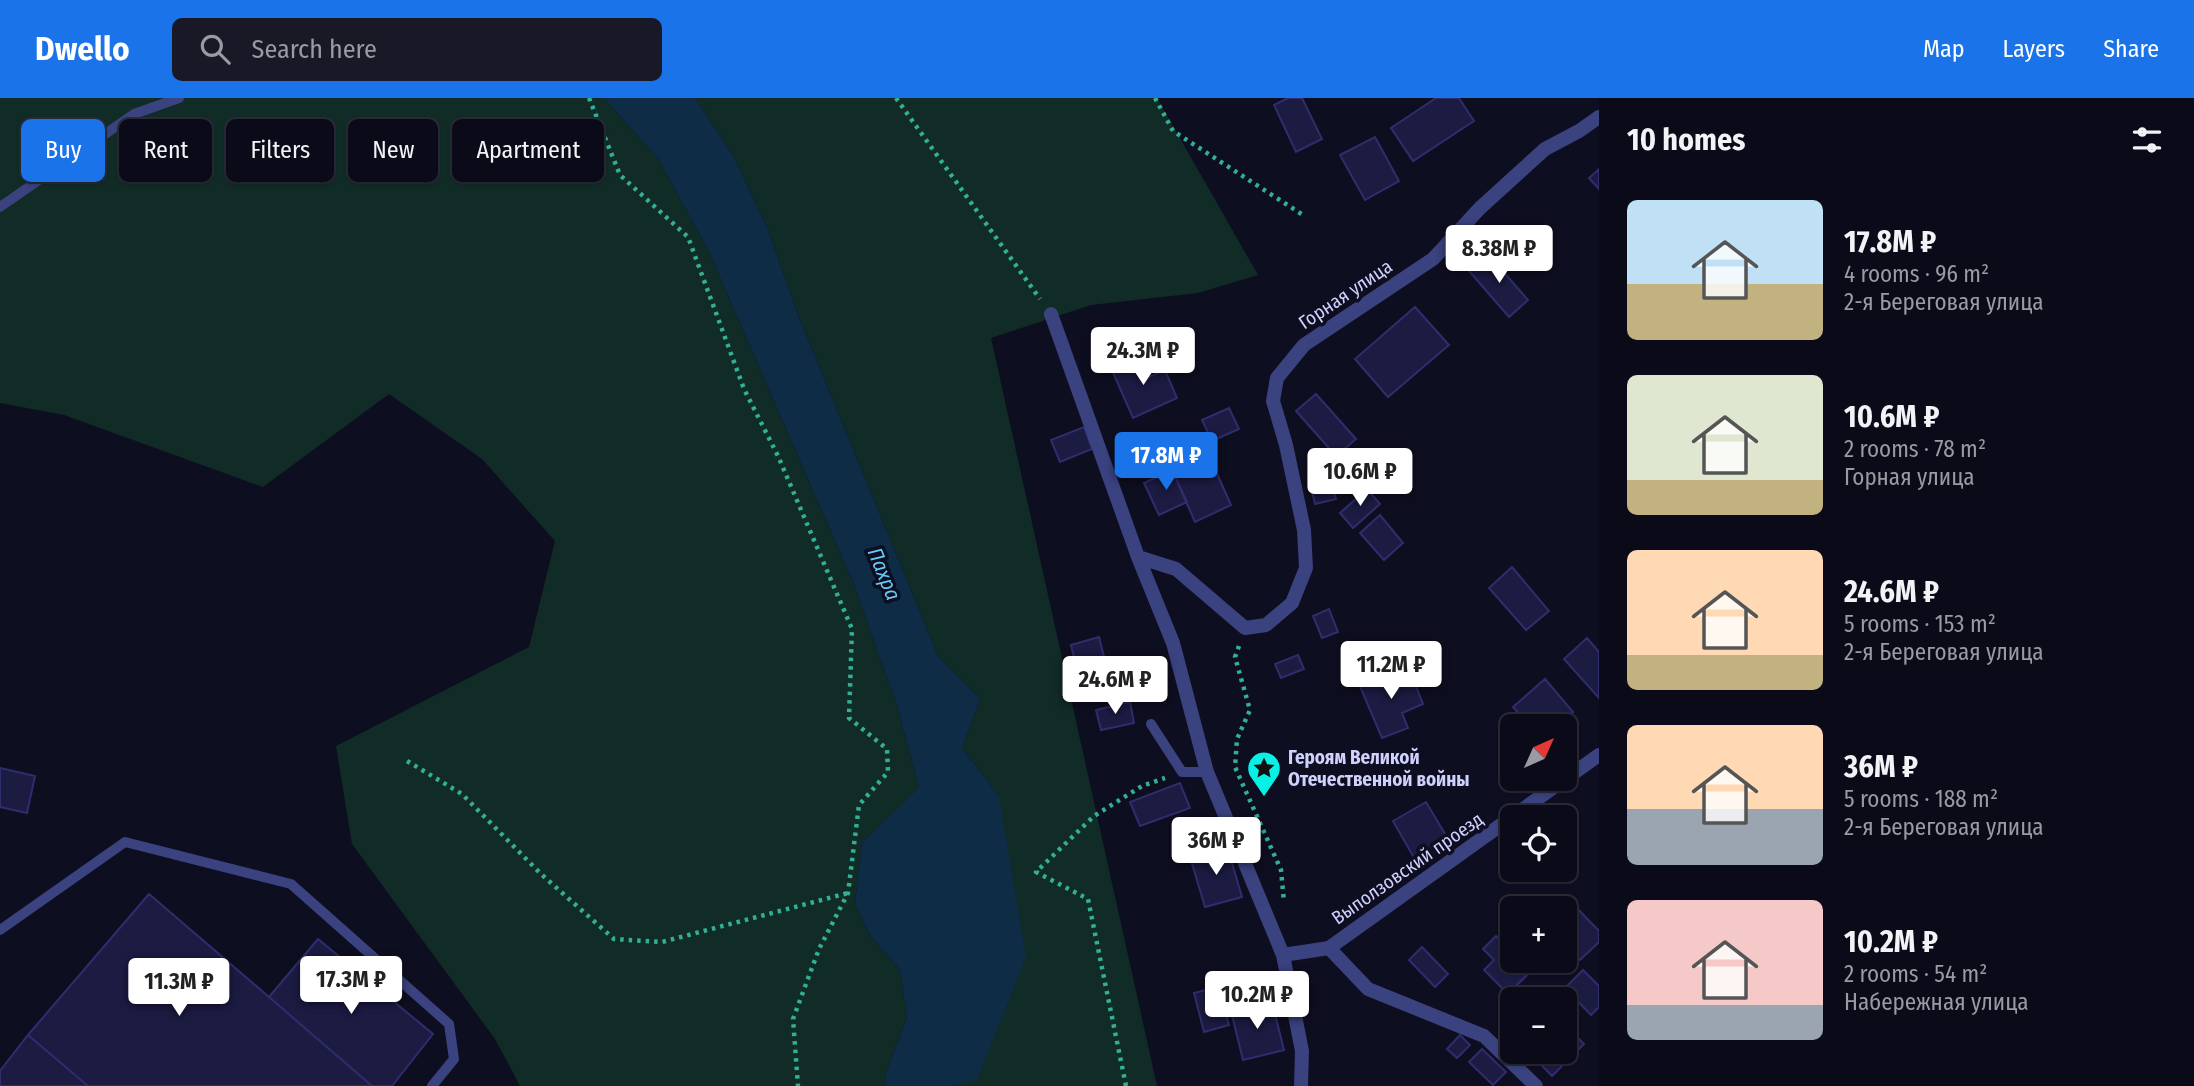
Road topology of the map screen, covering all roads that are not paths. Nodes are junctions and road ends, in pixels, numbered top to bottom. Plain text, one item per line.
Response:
1 (179, 98) edge
2 (1599, 117) edge
3 (0, 207) edge
4 (1051, 314) road end
5 (1138, 557) junction
6 (1151, 724) dead end
7 (1599, 755) edge
8 (1207, 772) junction
9 (1529, 805) edge
10 (1500, 826) edge
11 (0, 930) edge
12 (1329, 948) junction
13 (1283, 955) junction
14 (432, 1086) edge
15 (1301, 1086) edge
16 (1536, 1086) edge

1 - 3 lane
2 - 5 street, Горная улица
4 - 5 street
5 - 8 street
6 - 8 lane
7 - 9 street, Выползовский проезд
8 - 13 street
10 - 12 street, Выползовский проезд
11 - 14 lane
12 - 13 street, Выползовский проезд
12 - 16 street
13 - 15 street

